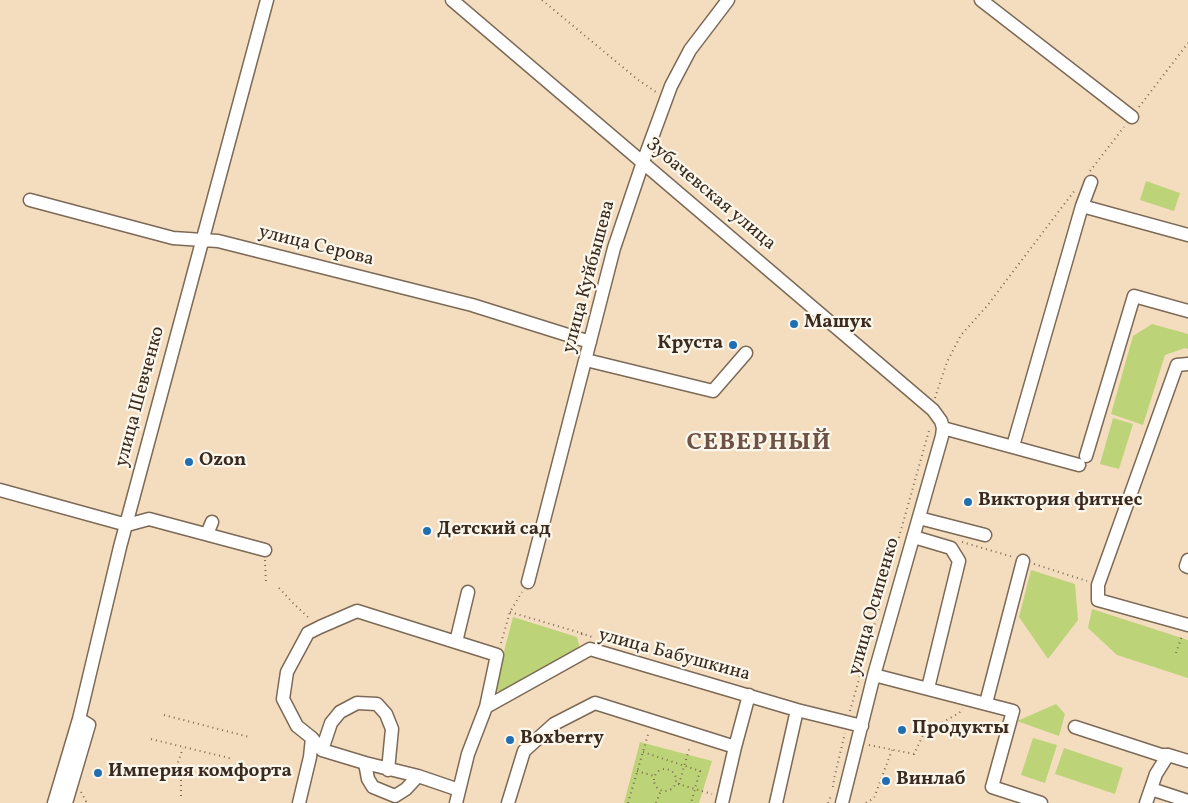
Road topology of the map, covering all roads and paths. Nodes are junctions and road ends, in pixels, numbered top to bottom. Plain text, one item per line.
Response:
1 (267, 0) edge
2 (452, 0) edge
3 (542, 0) edge
4 (728, 0) edge
5 (981, 0) edge
6 (1188, 43) edge
7 (666, 99) junction
8 (1132, 117) junction
9 (643, 162) junction
10 (1088, 180) joint
11 (1075, 190) dead end
12 (30, 200) dead end
13 (1082, 206) junction
14 (1188, 235) edge
15 (202, 240) junction
16 (1188, 311) edge
17 (590, 342) junction
18 (746, 354) dead end
19 (586, 360) junction
20 (1188, 364) edge
21 (933, 410) junction
22 (942, 424) junction
23 (1013, 446) junction
24 (0, 490) edge
25 (919, 518) junction
26 (212, 522) dead end
27 (127, 525) junction
28 (207, 534) junction
29 (985, 535) dead end
30 (914, 537) junction
31 (961, 542) dead end
32 (265, 550) joint
33 (1188, 560) edge
34 (1024, 561) junction
35 (1188, 567) edge
36 (528, 582) joint
37 (266, 583) dead end
38 (1098, 585) junction
39 (279, 588) dead end
40 (468, 592) dead end
41 (510, 612) junction
42 (1186, 624) edge
43 (314, 630) junction
44 (456, 642) junction
45 (590, 649) junction
46 (1176, 653) dead end
47 (497, 655) junction
48 (874, 675) junction
49 (928, 688) junction
50 (749, 695) junction
51 (986, 703) junction
52 (486, 707) junction
53 (964, 708) dead end
54 (797, 710) junction
55 (164, 715) dead end
56 (79, 719) junction
57 (652, 719) junction
58 (847, 722) junction
59 (862, 726) junction
60 (1075, 727) dead end
61 (694, 734) junction
62 (249, 738) dead end
63 (312, 738) junction
64 (151, 739) dead end
65 (869, 745) dead end
66 (736, 747) junction
67 (183, 748) junction
68 (322, 750) junction
69 (892, 750) junction
70 (643, 752) junction
71 (1168, 755) junction
72 (233, 760) dead end
73 (672, 761) junction
74 (1188, 761) edge
75 (365, 763) junction
76 (684, 765) junction
77 (668, 769) junction
78 (388, 770) junction
79 (637, 771) junction
80 (418, 776) junction
81 (654, 776) junction
82 (678, 783) junction
83 (695, 789) junction
84 (661, 790) junction
85 (1151, 790) junction
86 (181, 796) dead end
87 (458, 797) edge
88 (723, 801) edge
89 (1188, 801) edge
90 (54, 803) edge
91 (66, 803) edge
92 (299, 803) edge
93 (508, 803) edge
94 (628, 803) edge
95 (656, 803) edge
96 (691, 803) edge
97 (776, 803) edge
98 (828, 803) edge
99 (842, 803) edge
100 (866, 803) edge
101 (1041, 803) edge
102 (1146, 803) edge

1 - 15 street, улица Шевченко
2 - 9 street, Зубачевская улица
3 - 7 path
4 - 7 street, улица Куйбышева
5 - 8 street
6 - 8 path
7 - 9 street, улица Куйбышева
8 - 10 path
9 - 17 street, улица Куйбышева
9 - 21 street, Зубачевская улица
10 - 13 street
11 - 21 path
12 - 15 street, улица Серова
13 - 14 street
13 - 23 street
15 - 17 street, улица Серова
15 - 27 street, улица Шевченко
16 - 23 street
17 - 19 street, улица Куйбышева
18 - 19 street
19 - 36 street, улица Куйбышева
20 - 38 street
21 - 22 street, Зубачевская улица
21 - 58 path
22 - 23 street
22 - 25 street, улица Осипенко
24 - 27 street
25 - 29 street
25 - 30 street, улица Осипенко
26 - 28 street
27 - 28 street
27 - 56 street, улица Шевченко
28 - 32 street
30 - 48 street, улица Осипенко
30 - 49 street
31 - 34 path
32 - 37 path
33 - 35 street
34 - 38 path
34 - 51 street
36 - 41 path
38 - 42 street
39 - 43 path
40 - 44 street
41 - 45 path
41 - 47 path
42 - 46 path
43 - 44 street
43 - 63 street
44 - 47 street
45 - 50 street, улица Бабушкина
45 - 52 street, улица Бабушкина
47 - 52 street
48 - 49 street
48 - 59 street, улица Осипенко
49 - 51 street
50 - 54 street, улица Бабушкина
50 - 66 street
51 - 101 street
52 - 87 street
53 - 69 path
54 - 58 street, улица Бабушкина
54 - 97 street
55 - 62 path
56 - 90 street, улица Шевченко
56 - 91 street
57 - 61 street
57 - 70 path
57 - 93 street
58 - 59 street, улица Бабушкина
58 - 98 path
59 - 99 street, улица Осипенко
60 - 71 street
61 - 66 street
61 - 76 path
63 - 68 street
63 - 92 street
64 - 67 path
65 - 69 path
66 - 88 street
67 - 72 path
67 - 86 path
68 - 75 street
68 - 78 street
69 - 100 path
70 - 73 path
70 - 79 path
71 - 74 street
71 - 85 street
73 - 76 path
73 - 77 path
75 - 78 street
75 - 80 street
76 - 82 path
76 - 83 path
77 - 81 path
77 - 82 path
78 - 80 street
79 - 81 path
79 - 94 path
80 - 87 street
81 - 84 path
82 - 83 path
82 - 84 path
83 - 88 path
83 - 96 path
84 - 95 path
85 - 89 street
85 - 102 street

